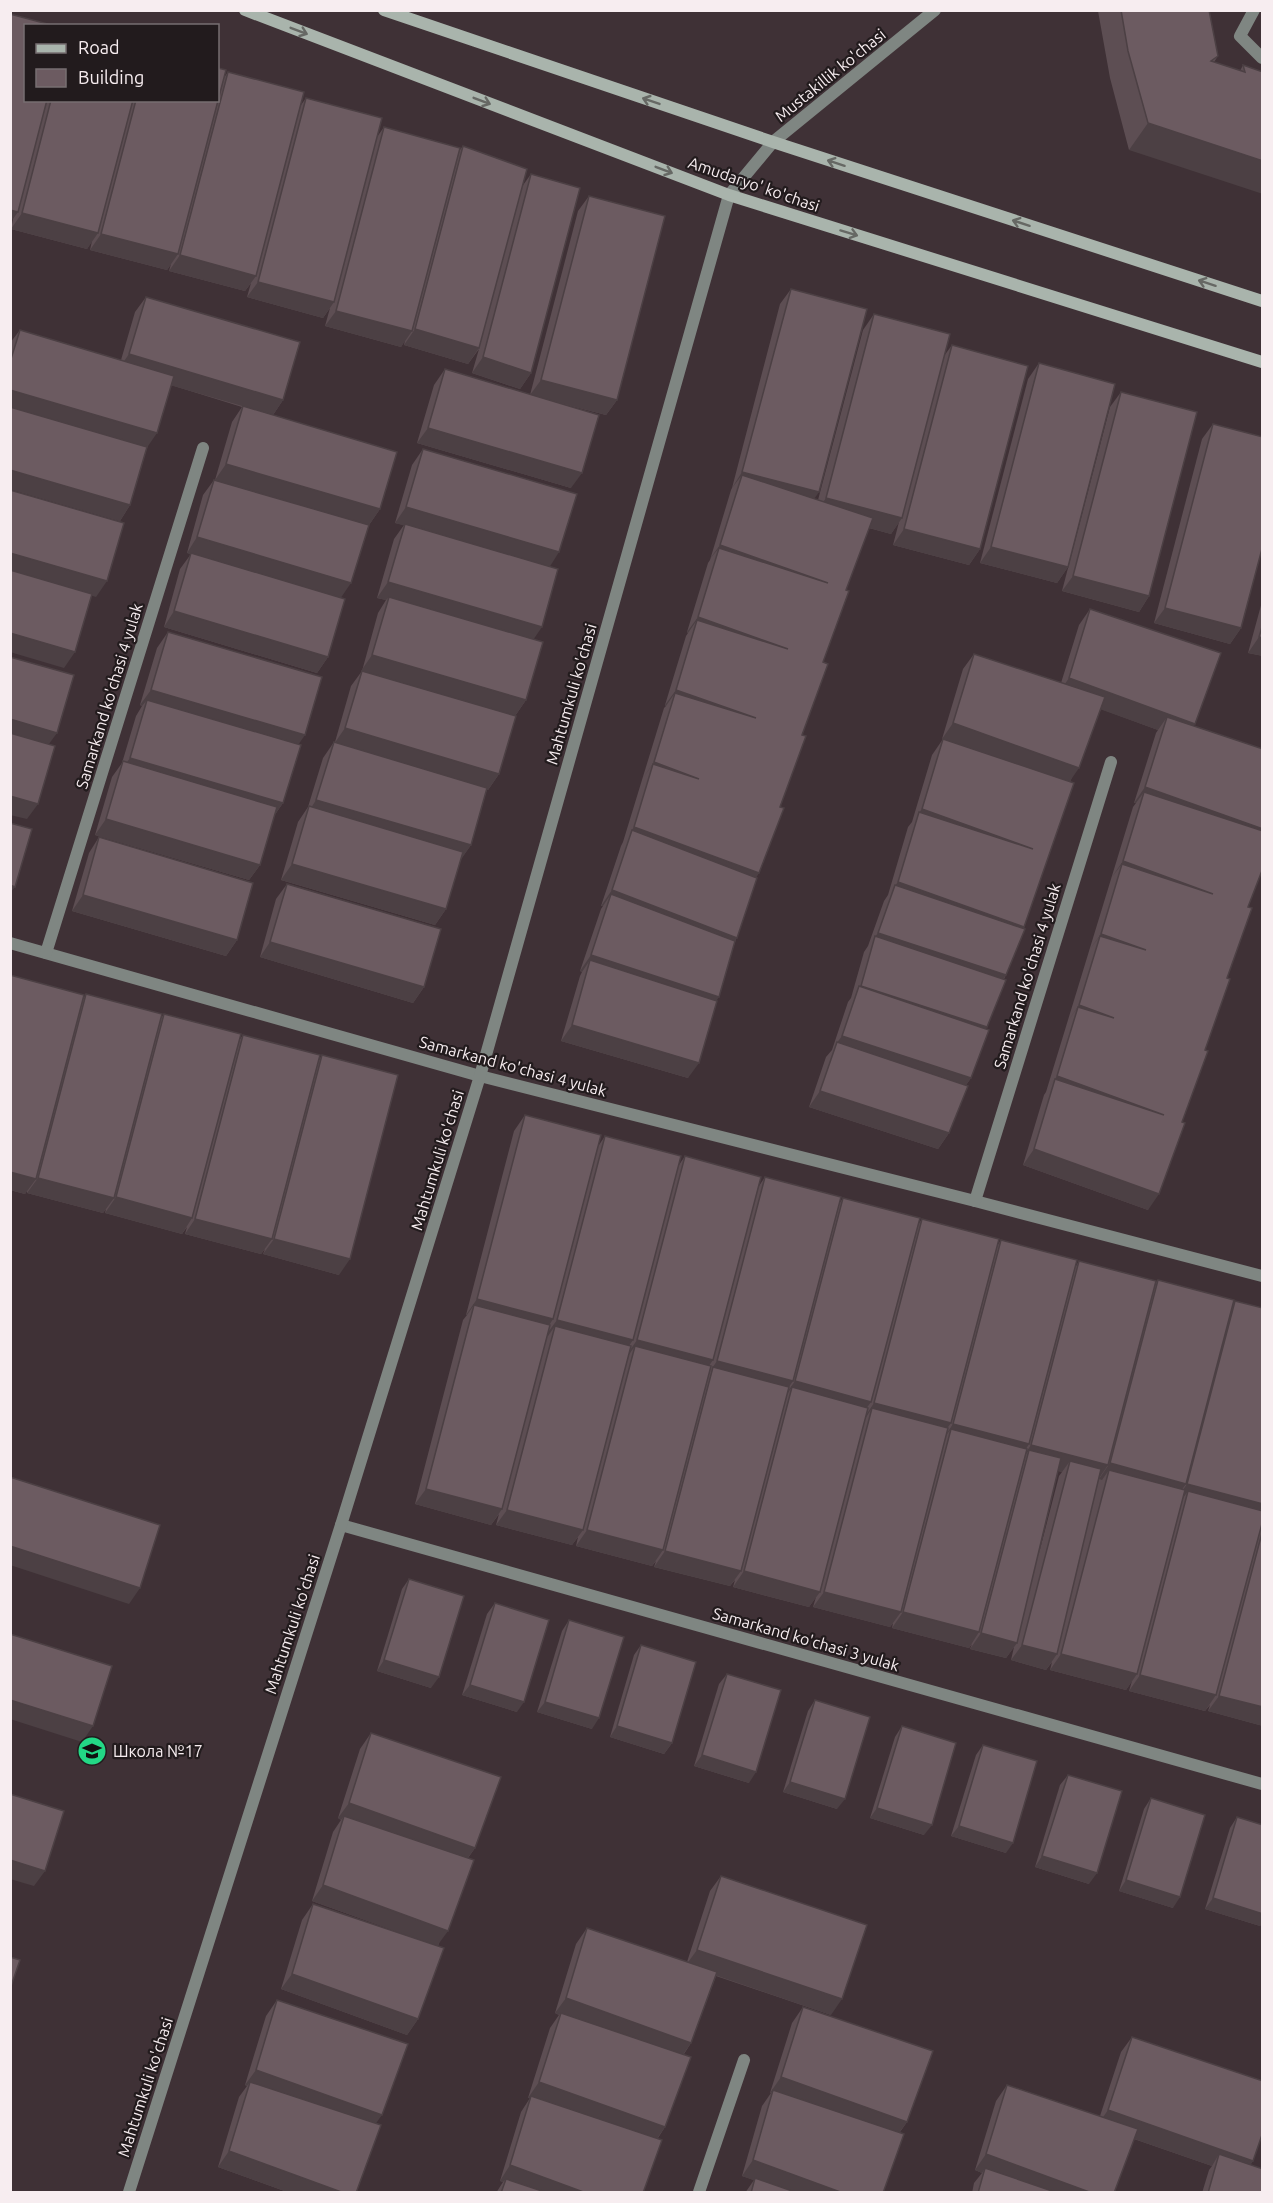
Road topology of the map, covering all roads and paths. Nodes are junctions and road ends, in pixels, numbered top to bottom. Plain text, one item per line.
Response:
1 (245, 10) edge
2 (384, 10) edge
3 (935, 10) edge
4 (1254, 10) edge
5 (1263, 58) edge
6 (773, 142) junction
7 (729, 195) junction
8 (1263, 301) edge
9 (1263, 362) edge
10 (203, 448) dead end
11 (1111, 762) dead end
12 (10, 944) edge
13 (46, 953) junction
14 (480, 1076) junction
15 (975, 1201) junction
16 (1263, 1276) edge
17 (341, 1525) junction
18 (1263, 1784) edge
19 (744, 2060) dead end
20 (129, 2193) edge
21 (699, 2193) edge

1 -> 7 street, Amudaryo' ko'chasi
6 -> 2 street
3 - 6 street, Mustakillik ko'chasi
4 - 5 street
6 - 7 street, Mahtumkuli ko'chasi
8 -> 6 street
7 -> 9 street, Amudaryo' ko'chasi
7 - 14 street, Mahtumkuli ko'chasi
10 - 13 street, Samarkand ko'chasi 4 yulak
11 - 15 street, Samarkand ko'chasi 4 yulak
12 - 13 street, Samarkand ko'chasi 4 yulak
13 - 14 street, Samarkand ko'chasi 4 yulak
14 - 15 street, Samarkand ko'chasi 4 yulak
14 - 17 street, Mahtumkuli ko'chasi
15 - 16 street, Samarkand ko'chasi 4 yulak
17 - 18 street, Samarkand ko'chasi 3 yulak
17 - 20 street, Mahtumkuli ko'chasi
19 - 21 street

